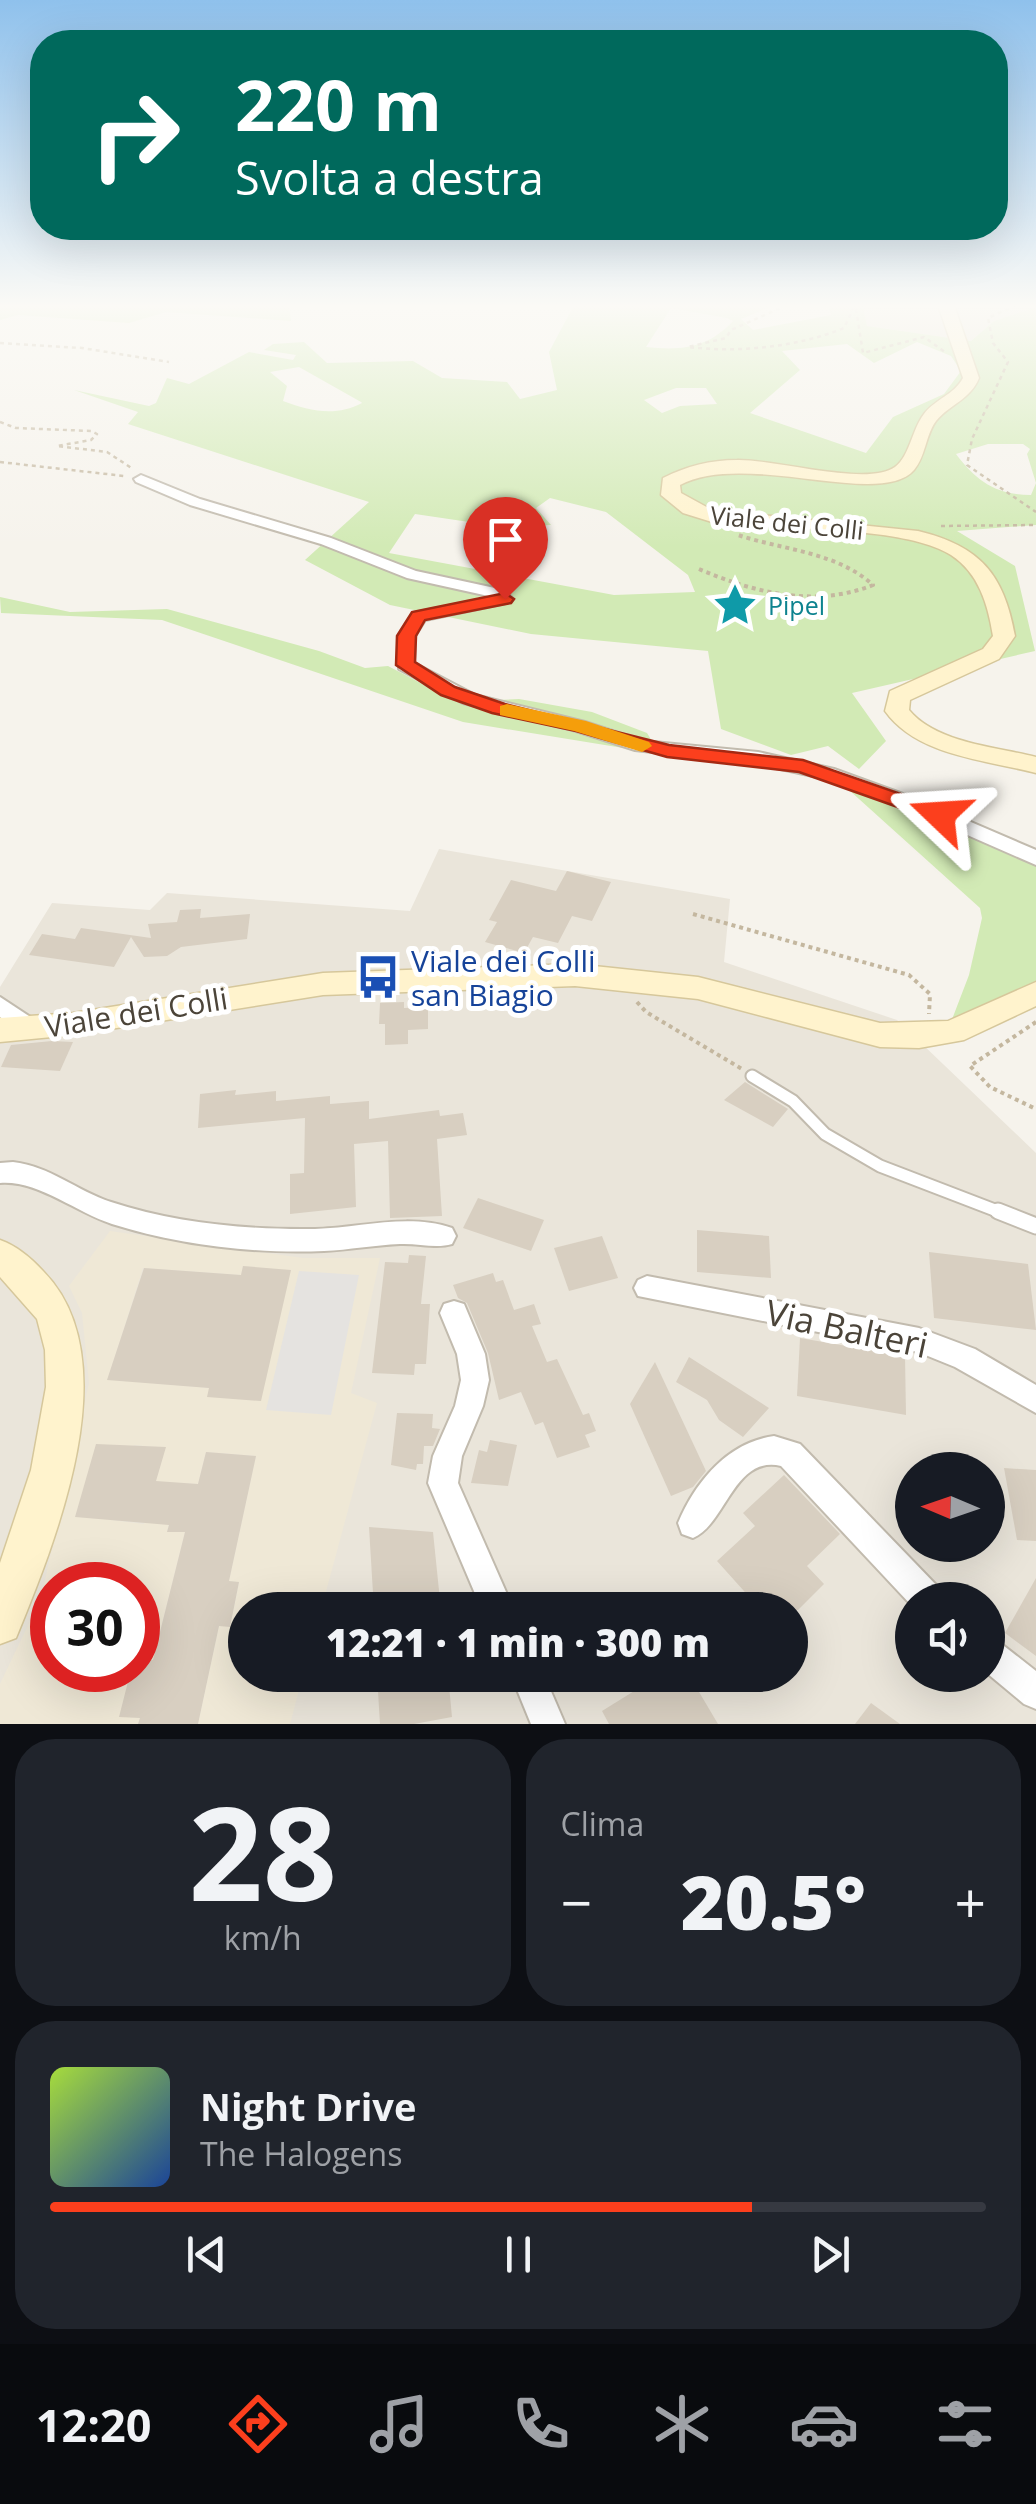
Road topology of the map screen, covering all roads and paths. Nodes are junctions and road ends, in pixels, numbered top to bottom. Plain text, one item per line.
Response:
1 (969, 385) edge
2 (1001, 385) edge
3 (0, 422) edge
4 (0, 462) edge
5 (144, 481) junction
6 (1036, 512) edge
7 (700, 513) junction
8 (1036, 525) edge
9 (931, 526) dead end
10 (699, 569) dead end
11 (1036, 766) edge
12 (1036, 858) edge
13 (693, 914) dead end
14 (613, 976) junction
15 (1036, 993) edge
16 (0, 1006) edge
17 (1036, 1022) edge
18 (15, 1029) edge
19 (919, 1036) junction
20 (752, 1076) joint
21 (1036, 1109) edge
22 (0, 1173) edge
23 (1036, 1226) edge
24 (443, 1236) dead end
25 (0, 1255) edge
26 (647, 1288) dead end
27 (454, 1312) dead end
28 (1036, 1400) edge
29 (693, 1523) dead end
30 (913, 1582) edge
31 (490, 1592) edge
32 (0, 1622) edge
33 (1005, 1667) edge
34 (534, 1692) edge
35 (1036, 1692) edge
36 (548, 1724) edge

1 - 7 main road, Viale dei Colli
2 - 6 path
3 - 5 path
4 - 5 path
5 - 12 street
7 - 10 path
7 - 11 main road, Viale dei Colli
8 - 9 path
13 - 19 path
14 - 18 main road, Viale dei Colli
14 - 19 main road, Viale dei Colli
14 - 20 path
15 - 19 main road, Viale dei Colli
16 - 18 street
17 - 21 path
20 - 23 lane
22 - 24 street
25 - 32 main road
26 - 28 street, Via Balteri
27 - 31 street
29 - 30 street
33 - 35 street
34 - 36 street

